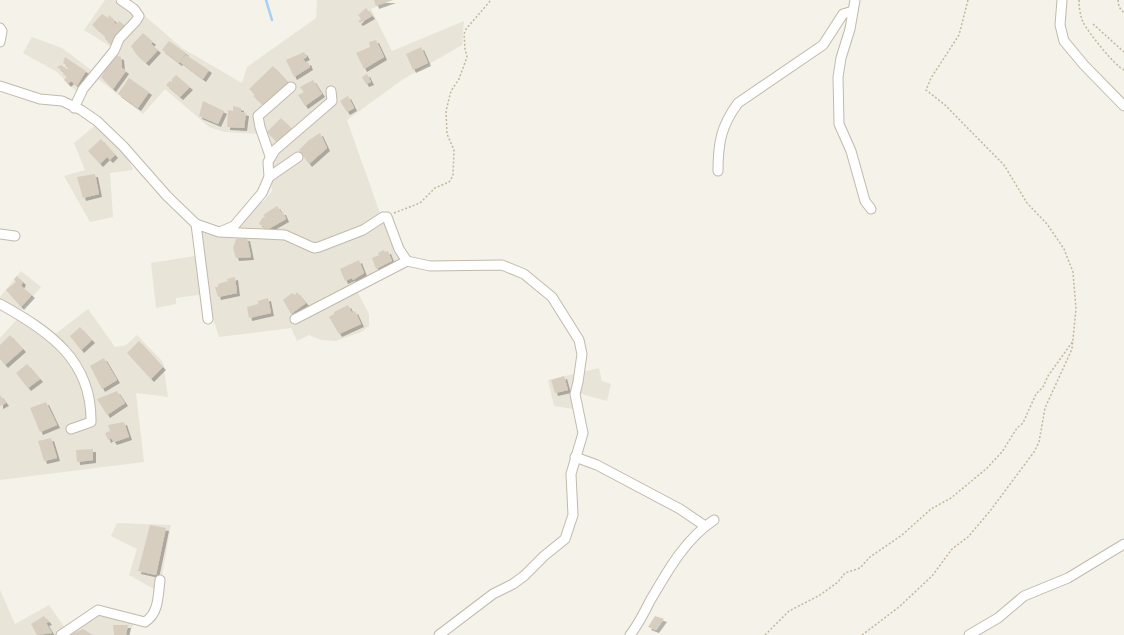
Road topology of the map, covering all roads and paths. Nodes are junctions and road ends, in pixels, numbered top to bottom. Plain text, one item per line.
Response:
1 (121, 0) edge
2 (491, 0) edge
3 (855, 0) edge
4 (968, 0) edge
5 (1062, 0) edge
6 (1079, 0) edge
7 (1118, 0) edge
8 (853, 11) junction
9 (1124, 13) edge
10 (1093, 24) dead end
11 (0, 28) edge
12 (0, 42) edge
13 (1124, 52) edge
14 (1124, 70) edge
15 (0, 86) edge
16 (291, 87) dead end
17 (331, 91) dead end
18 (1124, 106) edge
19 (74, 108) junction
20 (270, 156) junction
21 (298, 157) dead end
22 (718, 171) dead end
23 (269, 177) junction
24 (871, 209) dead end
25 (385, 217) junction
26 (196, 224) junction
27 (219, 232) junction
28 (0, 234) edge
29 (14, 236) dead end
30 (407, 261) junction
31 (0, 304) edge
32 (295, 318) dead end
33 (208, 319) dead end
34 (1074, 340) junction
35 (71, 429) dead end
36 (574, 457) junction
37 (714, 520) dead end
38 (705, 526) junction
39 (1124, 544) edge
40 (160, 580) dead end
41 (61, 635) edge
42 (438, 635) edge
43 (630, 635) edge
44 (765, 635) edge
45 (862, 635) edge
46 (969, 635) edge

1 - 19 street
2 - 25 path
3 - 8 street
4 - 34 path
5 - 18 street
6 - 14 path
7 - 9 path
8 - 22 street
8 - 24 street
10 - 13 path
11 - 12 street
15 - 19 street
16 - 20 street
17 - 20 street
19 - 26 street
20 - 23 street
21 - 23 street
23 - 27 street
25 - 27 street
25 - 30 street
26 - 27 street
26 - 33 street
28 - 29 street
30 - 32 street
30 - 36 street
31 - 35 street
34 - 44 path
34 - 45 path
36 - 38 street
36 - 42 street
37 - 38 street
38 - 43 street
39 - 46 street
40 - 41 street

